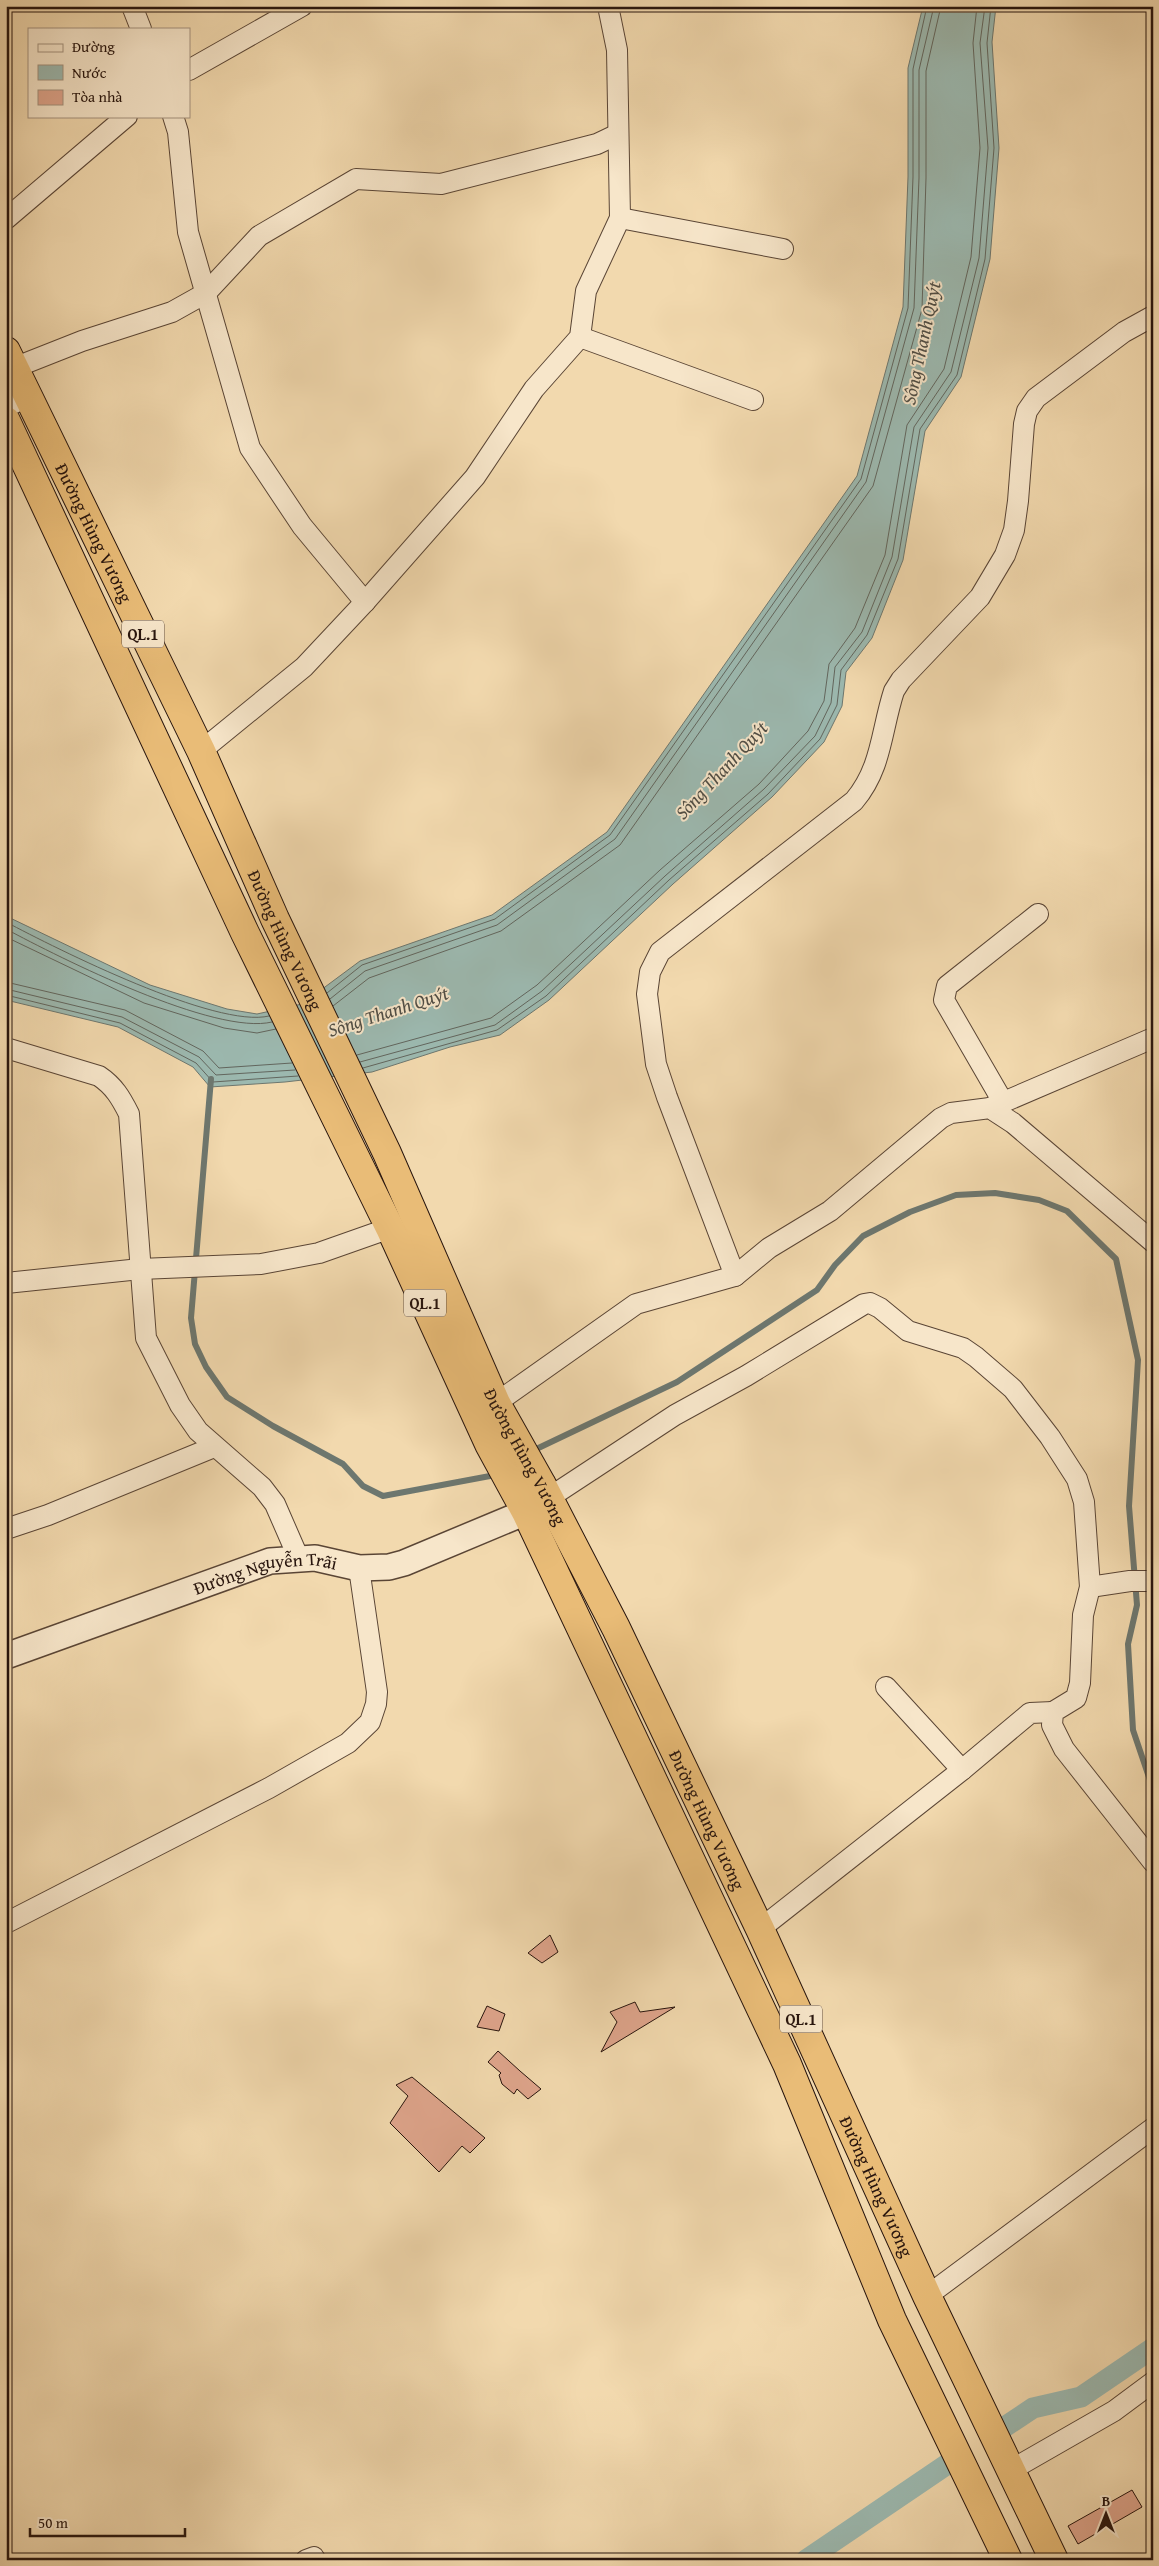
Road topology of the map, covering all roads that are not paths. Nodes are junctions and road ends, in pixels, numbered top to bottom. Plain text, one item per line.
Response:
1 (132, 6) edge
2 (302, 6) edge
3 (608, 6) edge
4 (141, 28) edge
5 (190, 69) edge
6 (125, 118) edge
7 (174, 118) edge
8 (618, 134) junction
9 (620, 218) junction
10 (6, 219) edge
11 (783, 249) dead end
12 (206, 293) junction
13 (1153, 316) edge
14 (580, 337) junction
15 (9, 363) edge
16 (753, 400) dead end
17 (17, 402) edge
18 (6, 421) edge
19 (365, 602) junction
20 (200, 751) junction
21 (1038, 914) dead end
22 (1153, 1038) edge
23 (6, 1048) edge
24 (997, 1105) junction
25 (390, 1228) junction
26 (1153, 1242) edge
27 (140, 1269) junction
28 (734, 1276) junction
29 (6, 1283) edge
30 (496, 1403) junction
31 (499, 1435) junction
32 (214, 1447) junction
33 (545, 1490) junction
34 (526, 1512) junction
35 (6, 1529) edge
36 (298, 1559) junction
37 (359, 1568) junction
38 (1142, 1581) edge
39 (1090, 1587) junction
40 (6, 1656) edge
41 (886, 1687) dead end
42 (1053, 1712) junction
43 (962, 1770) junction
44 (1153, 1862) edge
45 (6, 1923) edge
46 (760, 1929) junction
47 (1153, 2128) edge
48 (927, 2296) junction
49 (1153, 2382) edge
50 (1011, 2470) junction
51 (1008, 2560) edge
52 (1054, 2560) edge

1 - 4 street
2 - 5 street
3 - 8 street
6 - 10 street
7 - 12 street
8 - 9 street
8 - 12 street
9 - 11 street
9 - 14 street
12 - 15 street
12 - 19 street
13 - 28 street
14 - 16 street
14 - 19 street
15 - 17 highway, Đường Hùng Vương / QL.1
17 - 20 highway, Đường Hùng Vương / QL.1
18 - 25 highway, Đường Hùng Vương / QL.1
19 - 20 street
20 - 30 highway, Đường Hùng Vương / QL.1
21 - 24 street
22 - 24 street
23 - 27 street
24 - 26 street
24 - 28 street
25 - 27 street
25 - 31 highway, Đường Hùng Vương / QL.1
27 - 29 street
27 - 32 street
28 - 30 street
30 - 31 highway, Đường Hùng Vương / QL.1
31 - 33 highway, Đường Hùng Vương / QL.1
31 - 34 highway, Đường Hùng Vương / QL.1
32 - 35 street
32 - 36 street
33 - 34 street
33 - 39 street
33 - 46 highway, Đường Hùng Vương / QL.1
34 - 37 street, Đường Nguyễn Trãi
34 - 51 highway, Đường Hùng Vương / QL.1
36 - 37 street, Đường Nguyễn Trãi
36 - 40 street, Đường Nguyễn Trãi
37 - 45 street
38 - 39 street
39 - 42 street
41 - 43 street
42 - 43 street
42 - 44 street
43 - 46 street
46 - 48 highway, Đường Hùng Vương / QL.1
47 - 48 street
48 - 50 highway, Đường Hùng Vương / QL.1
49 - 50 street
50 - 52 highway, Đường Hùng Vương / QL.1

